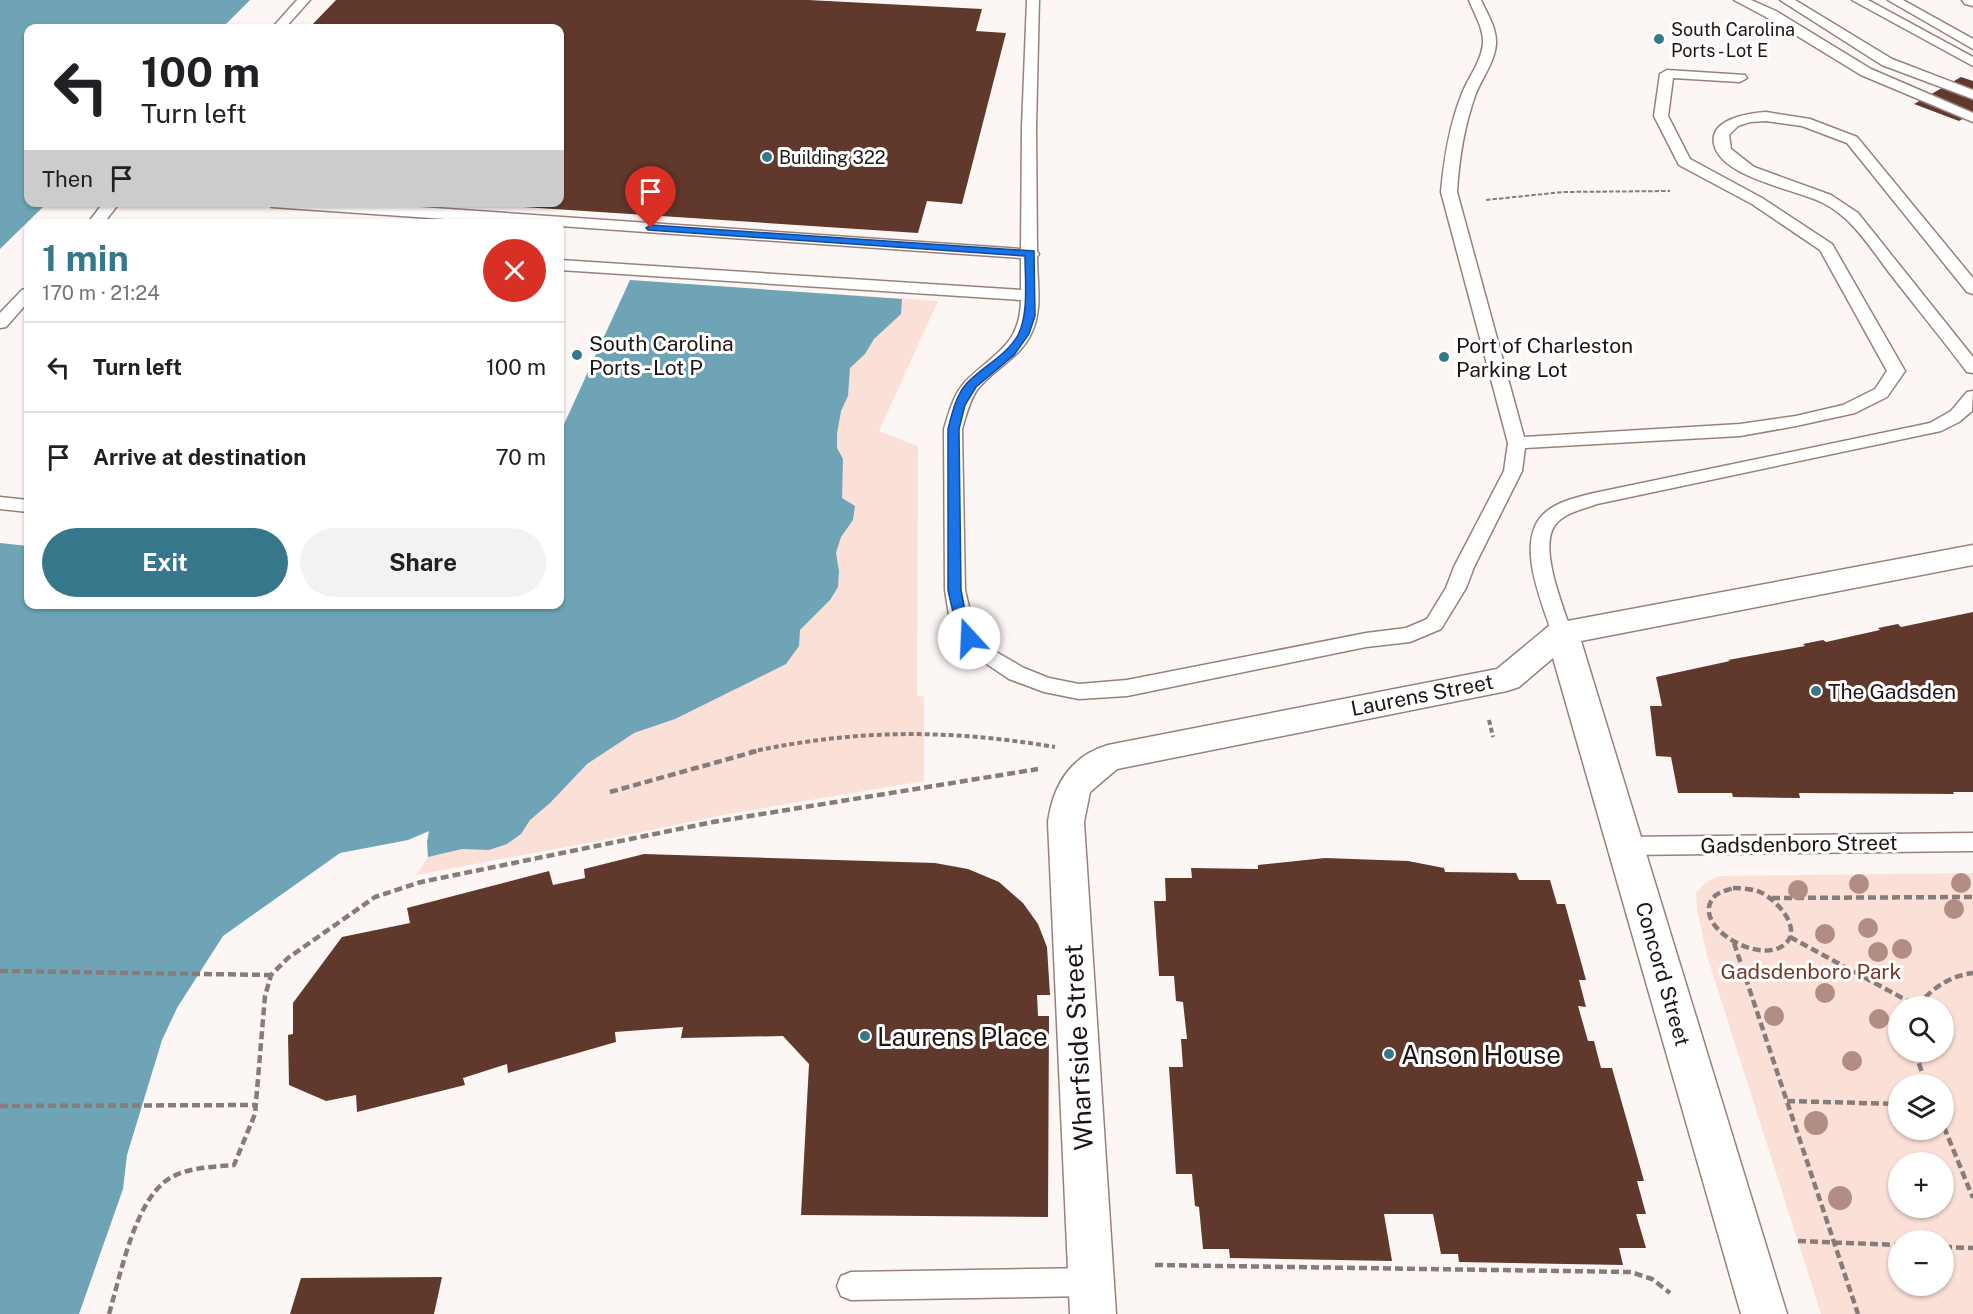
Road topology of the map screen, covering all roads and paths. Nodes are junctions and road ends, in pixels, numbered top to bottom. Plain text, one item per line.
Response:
1 (304, 0) edge
2 (1033, 0) edge
3 (1475, 0) edge
4 (1740, 0) edge
5 (1760, 0) edge
6 (1786, 0) edge
7 (1803, 0) edge
8 (1858, 0) edge
9 (1894, 0) edge
10 (282, 24) edge
11 (1973, 45) edge
12 (1973, 62) edge
13 (1740, 78) dead end
14 (1973, 86) edge
15 (1973, 95) edge
16 (1973, 104) edge
17 (1973, 118) edge
18 (1672, 191) dead end
19 (1453, 204) junction
20 (109, 207) edge
21 (345, 207) edge
22 (98, 219) edge
23 (520, 219) edge
24 (564, 222) edge
25 (1031, 254) junction
26 (564, 265) edge
27 (1973, 289) edge
28 (1030, 296) junction
29 (24, 297) edge
30 (0, 323) edge
31 (1973, 368) edge
32 (1973, 396) edge
33 (1517, 443) junction
34 (0, 503) edge
35 (24, 506) edge
36 (1973, 555) edge
37 (1562, 633) junction
38 (1092, 770) junction
39 (610, 792) dead end
40 (1973, 842) edge
41 (1626, 846) junction
42 (1973, 897) edge
43 (1771, 898) junction
44 (1790, 937) junction
45 (1734, 943) junction
46 (0, 971) edge
47 (1973, 973) edge
48 (271, 975) junction
49 (1899, 996) edge
50 (1926, 996) edge
51 (1786, 1101) junction
52 (1888, 1104) edge
53 (256, 1105) junction
54 (0, 1106) edge
55 (1949, 1140) edge
56 (1973, 1198) edge
57 (1798, 1241) dead end
58 (1834, 1243) junction
59 (1888, 1245) edge
60 (1954, 1247) edge
61 (1973, 1248) edge
62 (1155, 1265) dead end
63 (851, 1286) dead end
64 (1670, 1293) dead end
65 (1091, 1298) edge
66 (109, 1314) edge
67 (1764, 1314) edge
68 (1858, 1314) edge

1 - 10 lane
2 - 25 lane
3 - 19 lane
4 - 17 lane
5 - 16 lane
6 - 15 lane
7 - 14 lane
8 - 12 lane
9 - 11 lane
13 - 33 lane
18 - 19 path
19 - 33 lane
20 - 22 lane
21 - 23 lane
24 - 25 lane
25 - 28 lane
26 - 28 lane
27 - 31 lane
28 - 33 lane
29 - 30 lane
32 - 37 lane
34 - 35 lane
36 - 37 street, Laurens Street
37 - 38 street, Laurens Street
37 - 41 street, Concord Street
38 - 39 path
38 - 48 path
38 - 65 street, Wharfside Street
40 - 41 lane, Gadsdenboro Street
41 - 67 street, Concord Street
42 - 43 path
43 - 44 path
43 - 45 path
44 - 45 path
44 - 49 path
45 - 51 path
46 - 48 path
47 - 50 path
48 - 53 path
51 - 52 path
51 - 58 path
53 - 54 path
53 - 66 path
55 - 56 path
57 - 58 path
58 - 59 path
58 - 68 path
60 - 61 path
62 - 64 path
63 - 65 lane

